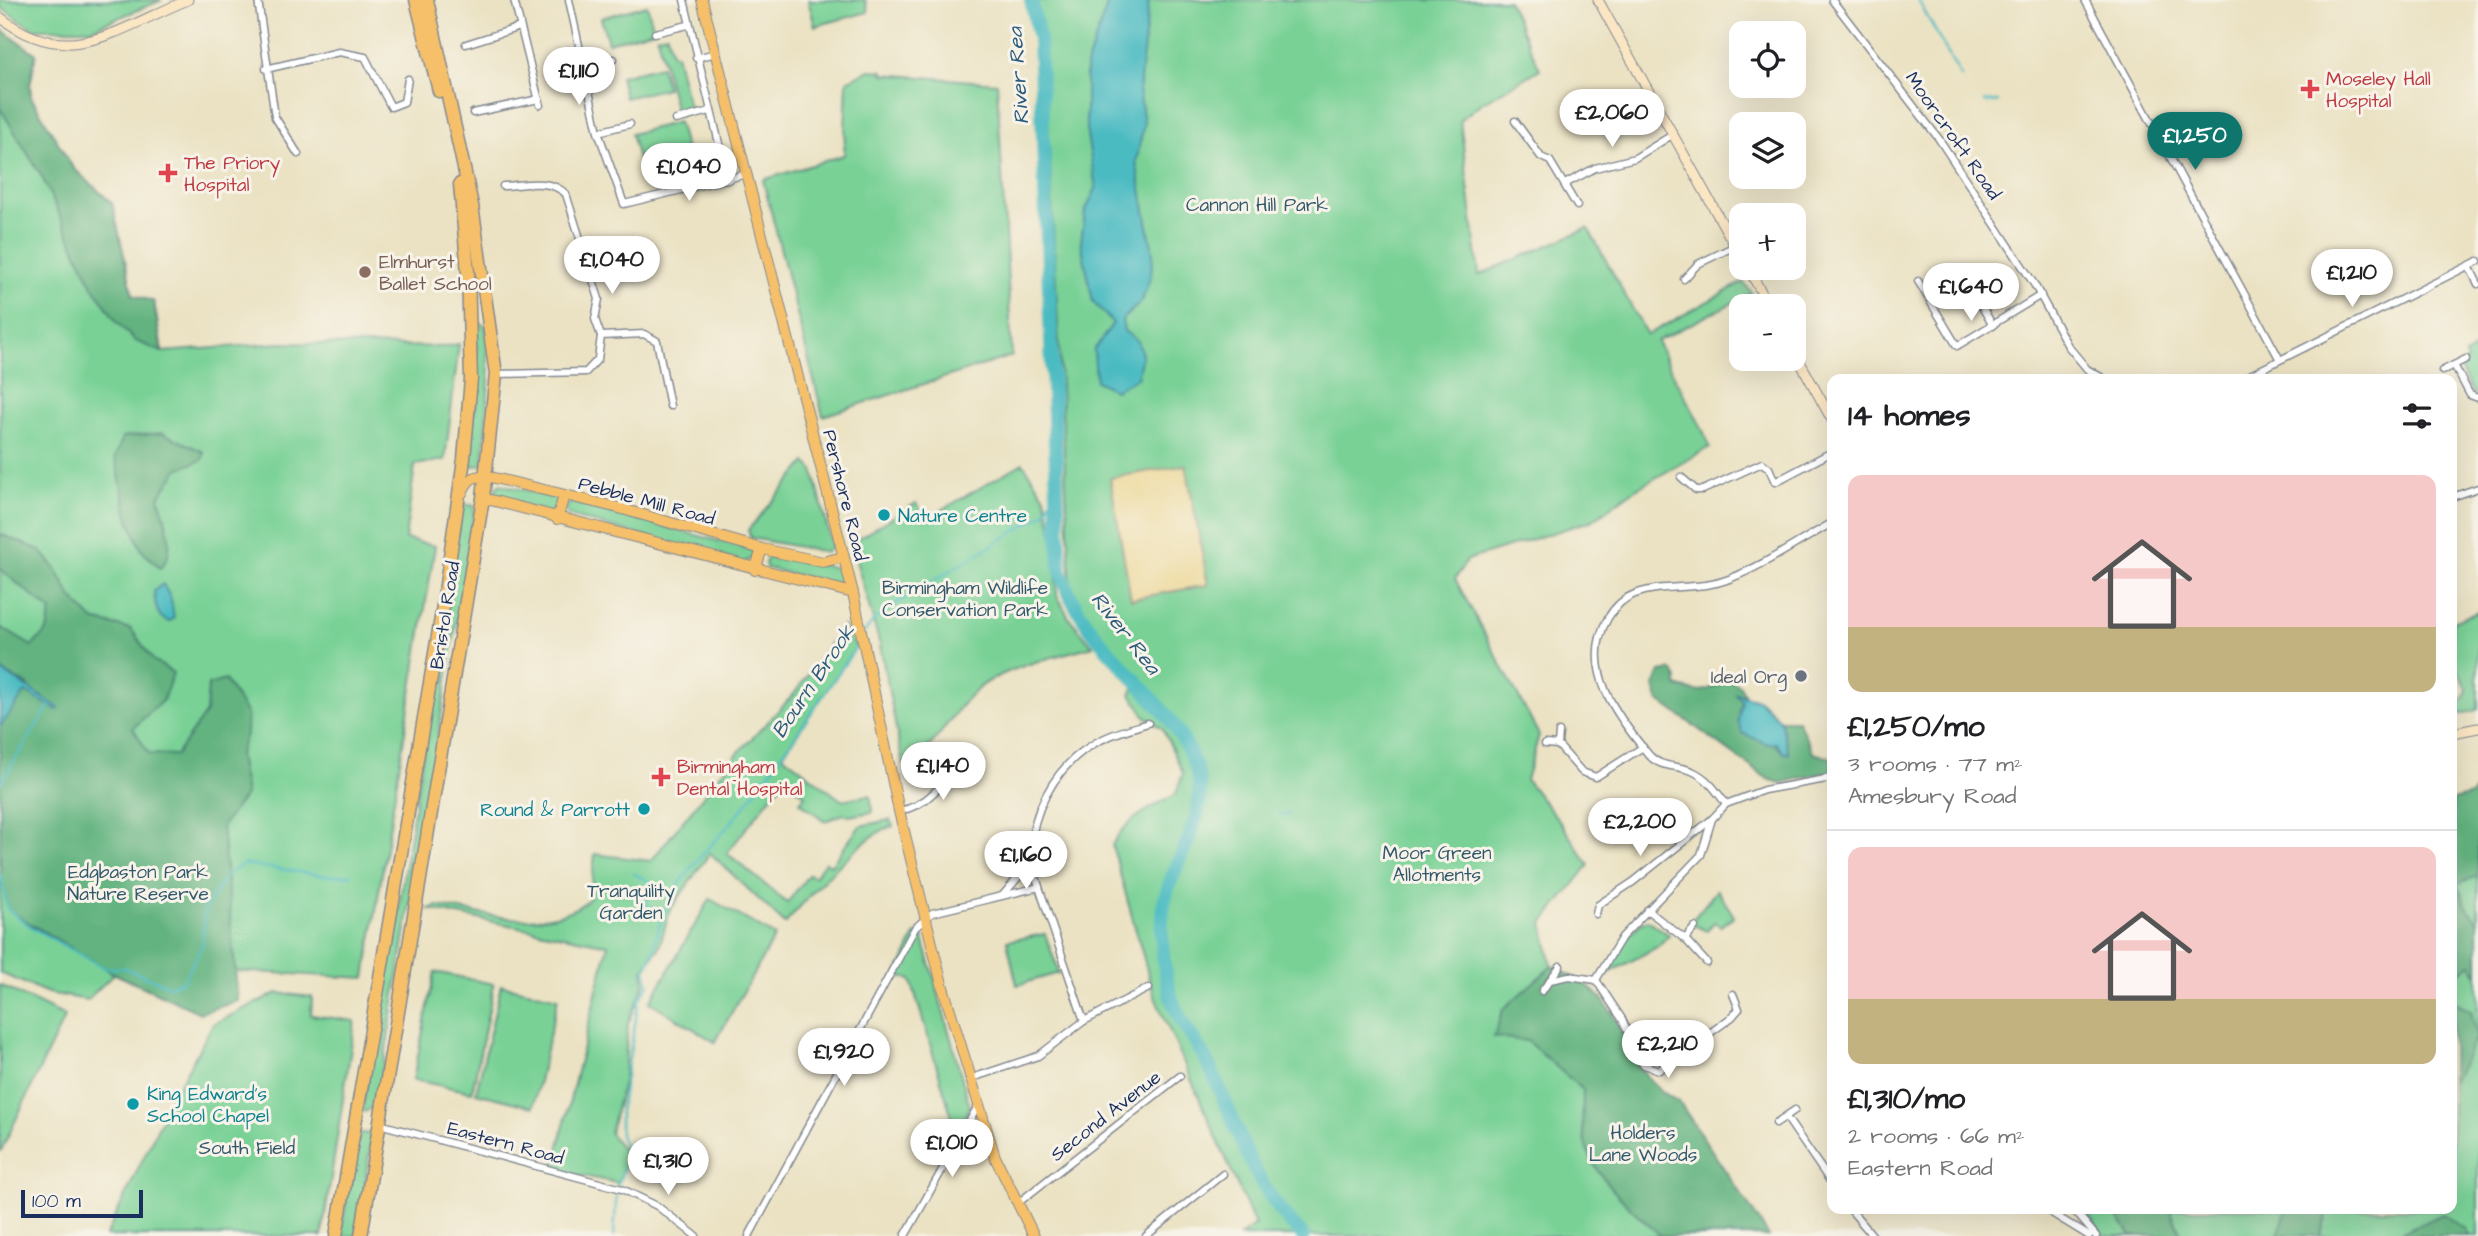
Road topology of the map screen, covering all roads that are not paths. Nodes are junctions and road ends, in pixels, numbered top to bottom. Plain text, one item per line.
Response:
1 (188, 0) edge
2 (258, 0) edge
3 (416, 0) edge
4 (427, 0) edge
5 (514, 0) edge
6 (569, 0) edge
7 (684, 0) edge
8 (702, 0) edge
9 (1598, 0) edge
10 (1832, 0) edge
11 (2085, 0) edge
12 (0, 18) edge
13 (688, 25) junction
14 (520, 27) junction
15 (654, 33) dead end
16 (466, 44) dead end
17 (716, 54) junction
18 (696, 58) junction
19 (614, 59) dead end
20 (584, 66) junction
21 (266, 69) junction
22 (408, 79) dead end
23 (710, 111) junction
24 (473, 113) dead end
25 (676, 120) dead end
26 (1515, 121) dead end
27 (630, 124) dead end
28 (598, 132) junction
29 (1672, 135) junction
30 (298, 153) dead end
31 (747, 174) junction
32 (727, 180) junction
33 (1565, 184) junction
34 (503, 186) dead end
35 (1577, 206) dead end
36 (1729, 235) edge
37 (643, 247) dead end
38 (1729, 249) edge
39 (586, 260) junction
40 (2478, 261) edge
41 (2469, 265) junction
42 (1962, 272) dead end
43 (1684, 279) dead end
44 (1918, 281) dead end
45 (2478, 284) edge
46 (2041, 295) junction
47 (1993, 326) junction
48 (601, 336) junction
49 (2279, 358) junction
50 (2466, 359) dead end
51 (2454, 365) junction
52 (1805, 371) edge
53 (2442, 371) dead end
54 (496, 374) junction
55 (2096, 374) edge
56 (2251, 374) edge
57 (2478, 398) edge
58 (670, 405) dead end
59 (1827, 411) edge
60 (1827, 455) edge
61 (486, 476) junction
62 (1681, 477) dead end
63 (2478, 488) edge
64 (2457, 495) edge
65 (564, 496) junction
66 (483, 498) junction
67 (458, 503) junction
68 (557, 519) junction
69 (1827, 526) edge
70 (762, 549) junction
71 (843, 557) junction
72 (755, 570) junction
73 (853, 593) junction
74 (1148, 723) dead end
75 (2478, 728) edge
76 (1559, 732) dead end
77 (2457, 732) edge
78 (1545, 744) dead end
79 (1558, 745) junction
80 (1643, 747) junction
81 (962, 757) dead end
82 (1827, 779) edge
83 (1726, 804) junction
84 (899, 811) junction
85 (1712, 819) junction
86 (1026, 868) dead end
87 (1039, 887) junction
88 (1002, 897) junction
89 (1647, 910) junction
90 (1596, 914) dead end
91 (925, 917) junction
92 (1695, 927) dead end
93 (1685, 939) junction
94 (1707, 962) dead end
95 (1560, 965) dead end
96 (1550, 980) junction
97 (1596, 980) junction
98 (1149, 988) dead end
99 (1542, 991) dead end
100 (1733, 993) dead end
101 (1084, 1021) junction
102 (387, 1074) junction
103 (1180, 1076) dead end
104 (363, 1077) junction
105 (969, 1079) junction
106 (978, 1106) junction
107 (1795, 1110) dead end
108 (1786, 1117) junction
109 (356, 1120) junction
110 (1776, 1123) dead end
111 (379, 1124) junction
112 (1223, 1174) dead end
113 (1827, 1177) edge
114 (1016, 1204) junction
115 (1854, 1214) edge
116 (2053, 1214) edge
117 (2077, 1214) edge
118 (336, 1236) edge
119 (361, 1236) edge
120 (696, 1236) edge
121 (749, 1236) edge
122 (905, 1236) edge
123 (1034, 1236) edge
124 (1146, 1236) edge
125 (1873, 1236) edge
126 (2089, 1236) edge
127 (2096, 1236) edge

1 - 12 street
2 - 21 street
3 - 67 highway, Bristol Road
4 - 54 highway, Bristol Road
5 - 14 street
6 - 20 street
7 - 13 street
8 - 17 main road, Pershore Road
9 - 29 street
10 - 46 street, Moorcroft Road
11 - 49 street
13 - 15 street
13 - 18 street
14 - 16 street
14 - 24 street
17 - 18 street
17 - 31 main road, Pershore Road
18 - 23 street
19 - 20 street
20 - 28 street
21 - 22 street
21 - 30 street
23 - 25 street
23 - 32 street
26 - 33 street
27 - 28 street
28 - 32 street
29 - 33 street
29 - 36 street
31 - 32 street
31 - 71 main road, Pershore Road
33 - 35 street
34 - 39 street
37 - 39 street
38 - 43 street
39 - 48 street
40 - 41 street
41 - 45 street
41 - 49 street
42 - 47 street
44 - 47 street
46 - 47 street
46 - 55 street, Moorcroft Road
48 - 54 street
48 - 58 street
49 - 56 street
50 - 51 street
51 - 53 street
51 - 57 street
52 - 59 street
54 - 61 highway, Bristol Road
60 - 62 street
61 - 65 main road, Pebble Mill Road
61 - 66 highway, Bristol Road
61 - 67 main road
63 - 64 street
65 - 68 main road
65 - 70 main road, Pebble Mill Road
66 - 68 main road, Pebble Mill Road
66 - 102 highway, Bristol Road
67 - 104 highway, Bristol Road
68 - 72 main road, Pebble Mill Road
69 - 80 street
70 - 71 main road, Pebble Mill Road
70 - 72 main road
71 - 73 main road, Pershore Road
72 - 73 main road, Pebble Mill Road
73 - 84 main road, Pershore Road
74 - 87 street
75 - 77 street
76 - 79 street
78 - 79 street
79 - 80 street
80 - 83 street
81 - 84 street
82 - 83 street
83 - 85 street
84 - 91 main road, Pershore Road
85 - 89 street
85 - 90 street
86 - 88 street
87 - 88 street
87 - 101 street
88 - 91 street
89 - 93 street
89 - 97 street
91 - 105 main road, Pershore Road
91 - 121 street
92 - 93 street
93 - 94 street
95 - 96 street
96 - 97 street
96 - 99 street
97 - 100 street
98 - 101 street
101 - 105 street
102 - 104 highway
102 - 111 highway, Bristol Road
103 - 114 street, Second Avenue
104 - 109 highway, Bristol Road
105 - 106 main road, Pershore Road
106 - 114 main road, Pershore Road
106 - 122 street
107 - 108 street
108 - 110 street
108 - 113 street
109 - 111 highway
109 - 118 highway, Bristol Road
111 - 119 highway, Bristol Road
111 - 120 street, Eastern Road
112 - 124 street
114 - 123 main road, Pershore Road
115 - 125 street
116 - 126 street
117 - 127 street

